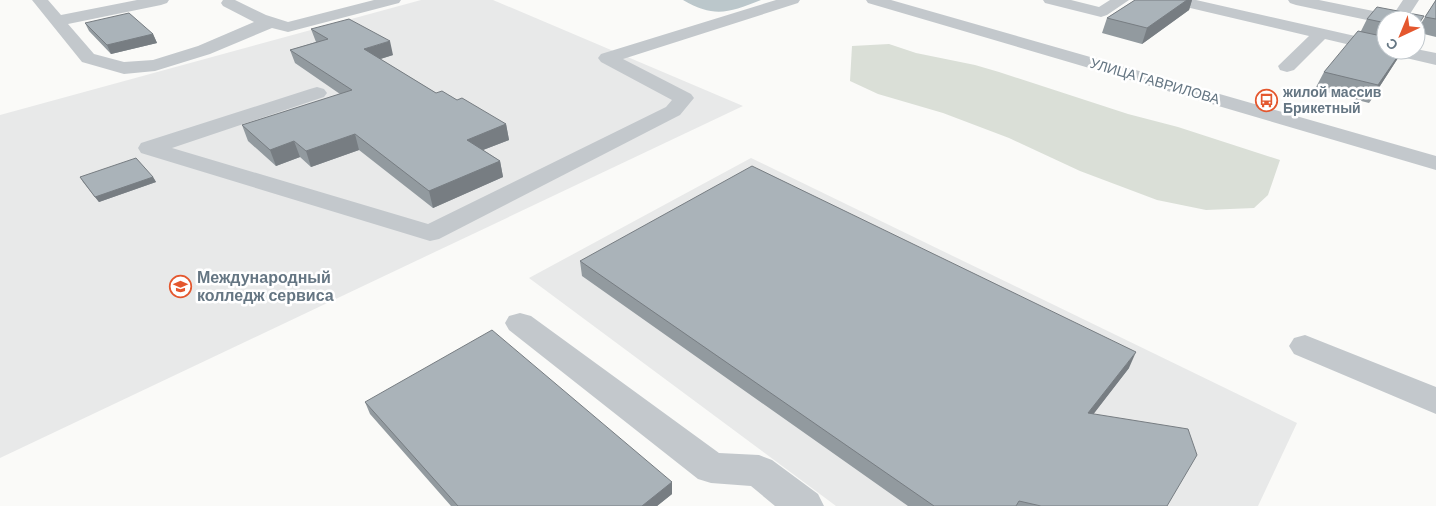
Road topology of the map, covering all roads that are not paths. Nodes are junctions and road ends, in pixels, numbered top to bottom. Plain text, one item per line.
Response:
1 (40, 0) edge
2 (161, 0) edge
3 (393, 0) edge
4 (792, 0) edge
5 (874, 0) edge
6 (1051, 0) edge
7 (1121, 0) edge
8 (1175, 0) edge
9 (1296, 0) edge
10 (229, 3) dead end
11 (1376, 17) edge
12 (58, 22) junction
13 (271, 22) junction
14 (1322, 33) junction
15 (1376, 46) edge
16 (1287, 66) dead end
17 (317, 93) dead end
18 (1436, 163) edge
19 (520, 323) dead end
20 (1305, 346) dead end
21 (1436, 401) edge
22 (804, 506) edge

1 - 12 street
2 - 12 street
3 - 13 street
4 - 17 street
5 - 18 street, УЛИЦА ГАВРИЛОВА
6 - 7 street
8 - 14 street
9 - 11 street
10 - 13 street
12 - 13 street
14 - 15 street
14 - 16 street
19 - 22 street
20 - 21 street

